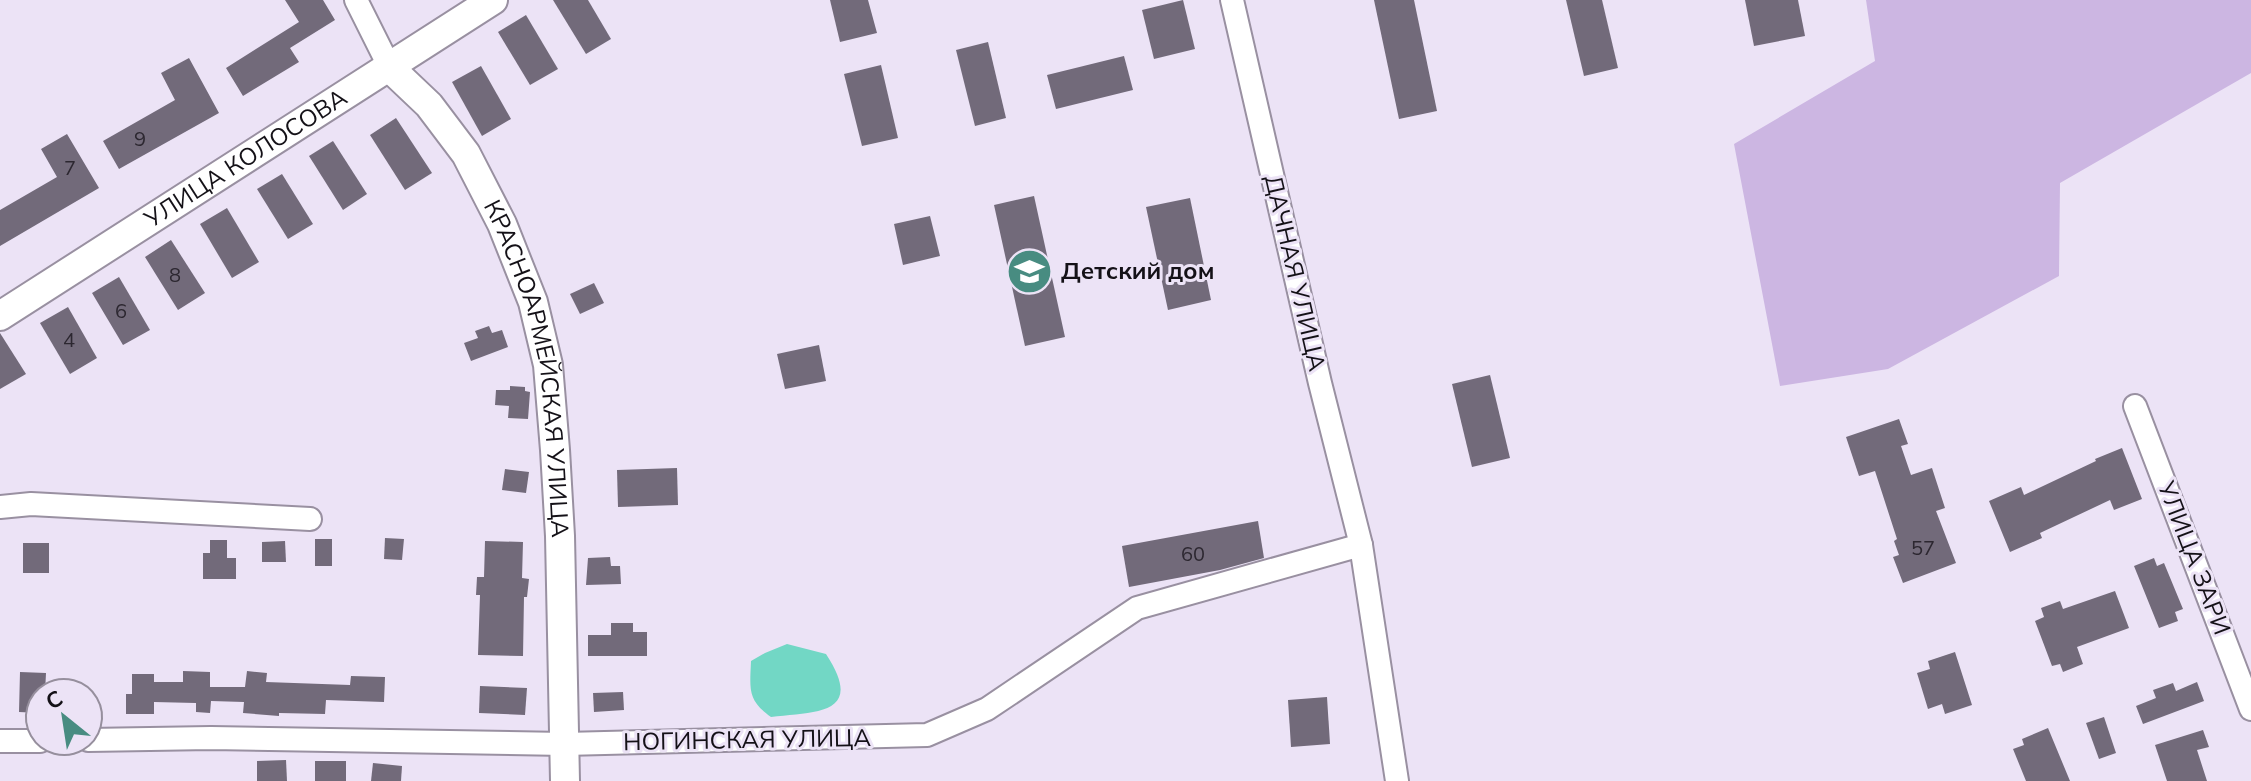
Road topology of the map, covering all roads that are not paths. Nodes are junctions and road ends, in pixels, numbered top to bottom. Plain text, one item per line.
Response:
1 (356, 0) edge
2 (493, 0) edge
3 (1232, 0) edge
4 (390, 68) junction
5 (0, 316) edge
6 (2135, 406) dead end
7 (0, 507) edge
8 (310, 519) dead end
9 (1361, 545) junction
10 (2251, 709) edge
11 (104, 740) edge
12 (0, 741) edge
13 (24, 741) edge
14 (565, 744) junction
15 (565, 781) edge
16 (1397, 781) edge

1 - 4 street, КРАСНОАРМЕЙСКАЯ УЛИЦА
2 - 4 main road, УЛИЦА КОЛОСОВА
3 - 9 street, ДАЧНАЯ УЛИЦА
4 - 5 main road, УЛИЦА КОЛОСОВА
4 - 14 main road, КРАСНОАРМЕЙСКАЯ УЛИЦА
6 - 10 street, УЛИЦА ЗАРИ
7 - 8 street
9 - 14 street, НОГИНСКАЯ УЛИЦА
9 - 16 street, ДАЧНАЯ УЛИЦА
11 - 14 street, НОГИНСКАЯ УЛИЦА
12 - 13 street
14 - 15 main road, КРАСНОАРМЕЙСКАЯ УЛИЦА

